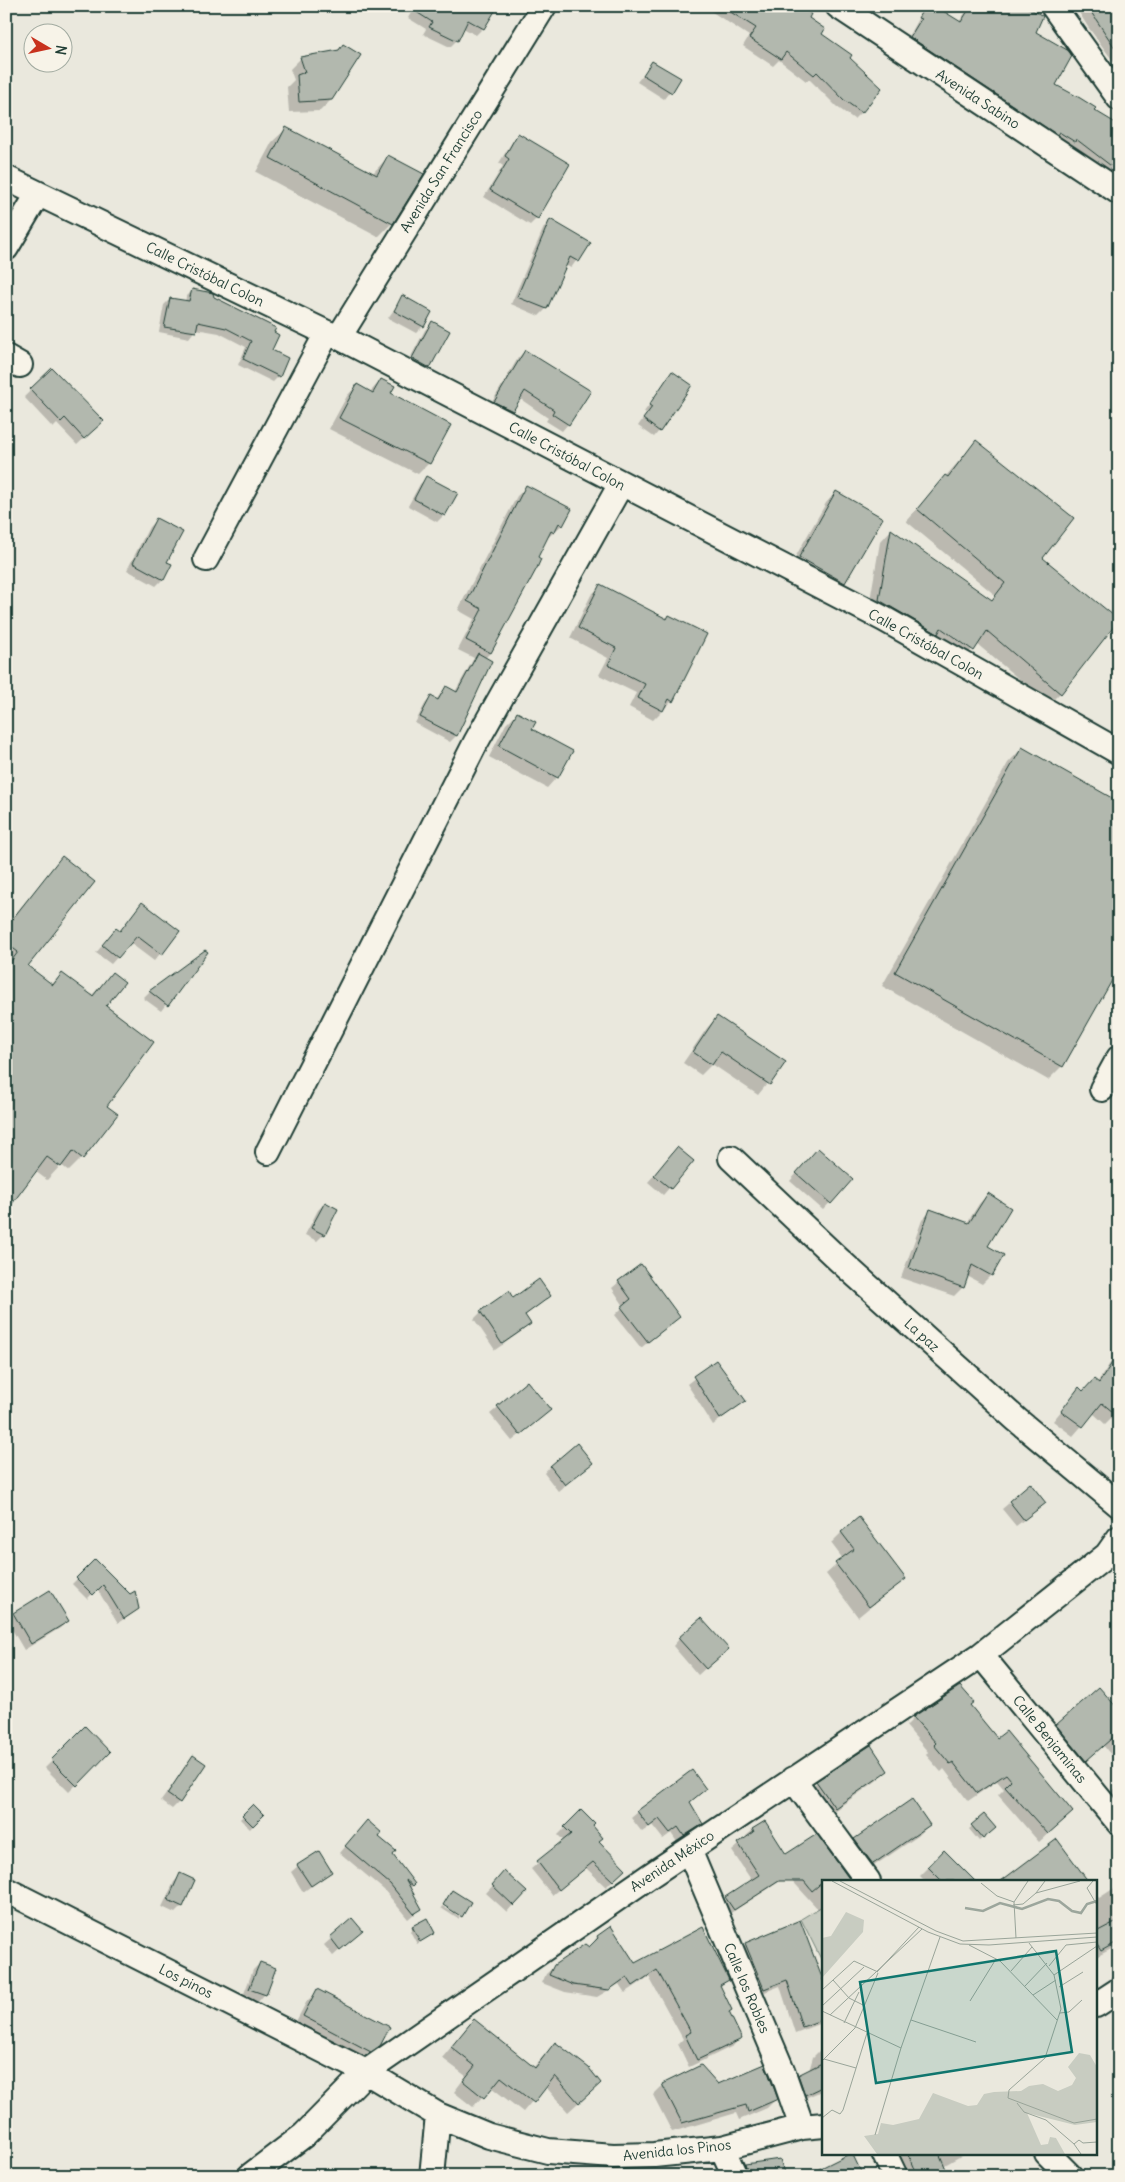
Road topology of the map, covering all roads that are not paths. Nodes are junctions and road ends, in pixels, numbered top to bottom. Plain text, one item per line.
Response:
1 (544, 6) edge
2 (1053, 6) edge
3 (849, 9) edge
4 (1119, 98) edge
5 (6, 178) edge
6 (1119, 192) edge
7 (38, 194) junction
8 (6, 248) edge
9 (333, 335) junction
10 (621, 484) junction
11 (206, 559) dead end
12 (1119, 752) edge
13 (1119, 1058) edge
14 (1102, 1088) dead end
15 (268, 1152) dead end
16 (731, 1158) dead end
17 (1119, 1506) edge
18 (1119, 1538) edge
19 (981, 1655) junction
20 (793, 1779) junction
21 (1119, 1823) edge
22 (689, 1850) junction
23 (867, 1880) edge
24 (6, 1890) edge
25 (1119, 1990) edge
26 (1098, 2004) edge
27 (366, 2072) junction
28 (438, 2115) junction
29 (813, 2126) edge
30 (722, 2148) junction
31 (884, 2154) edge
32 (1048, 2154) edge
33 (617, 2166) edge
34 (250, 2176) edge
35 (432, 2176) edge
36 (735, 2176) edge
37 (895, 2176) edge
38 (1070, 2176) edge

1 - 9 street, Avenida San Francisco
2 - 4 street
3 - 6 street, Avenida Sabino
5 - 7 street, Calle Cristóbal Colon
7 - 8 street
7 - 9 street, Calle Cristóbal Colon
9 - 10 street, Calle Cristóbal Colon
9 - 11 street, Avenida San Francisco
10 - 12 street, Calle Cristóbal Colon
10 - 15 street
13 - 14 street
16 - 17 street, La paz
18 - 19 street, Avenida México
19 - 20 street, Avenida México
19 - 21 street, Calle Benjaminas
20 - 22 street, Avenida México
20 - 23 street
22 - 27 street, Avenida México
22 - 29 street, Calle los Robles
24 - 27 street, Los pinos
25 - 26 street
27 - 28 street, Avenida los Pinos
27 - 34 street, Avenida México
28 - 33 street, Avenida los Pinos
28 - 35 street
29 - 30 street, Avenida los Pinos
30 - 33 street, Avenida los Pinos
30 - 36 street
31 - 37 street
32 - 38 street

